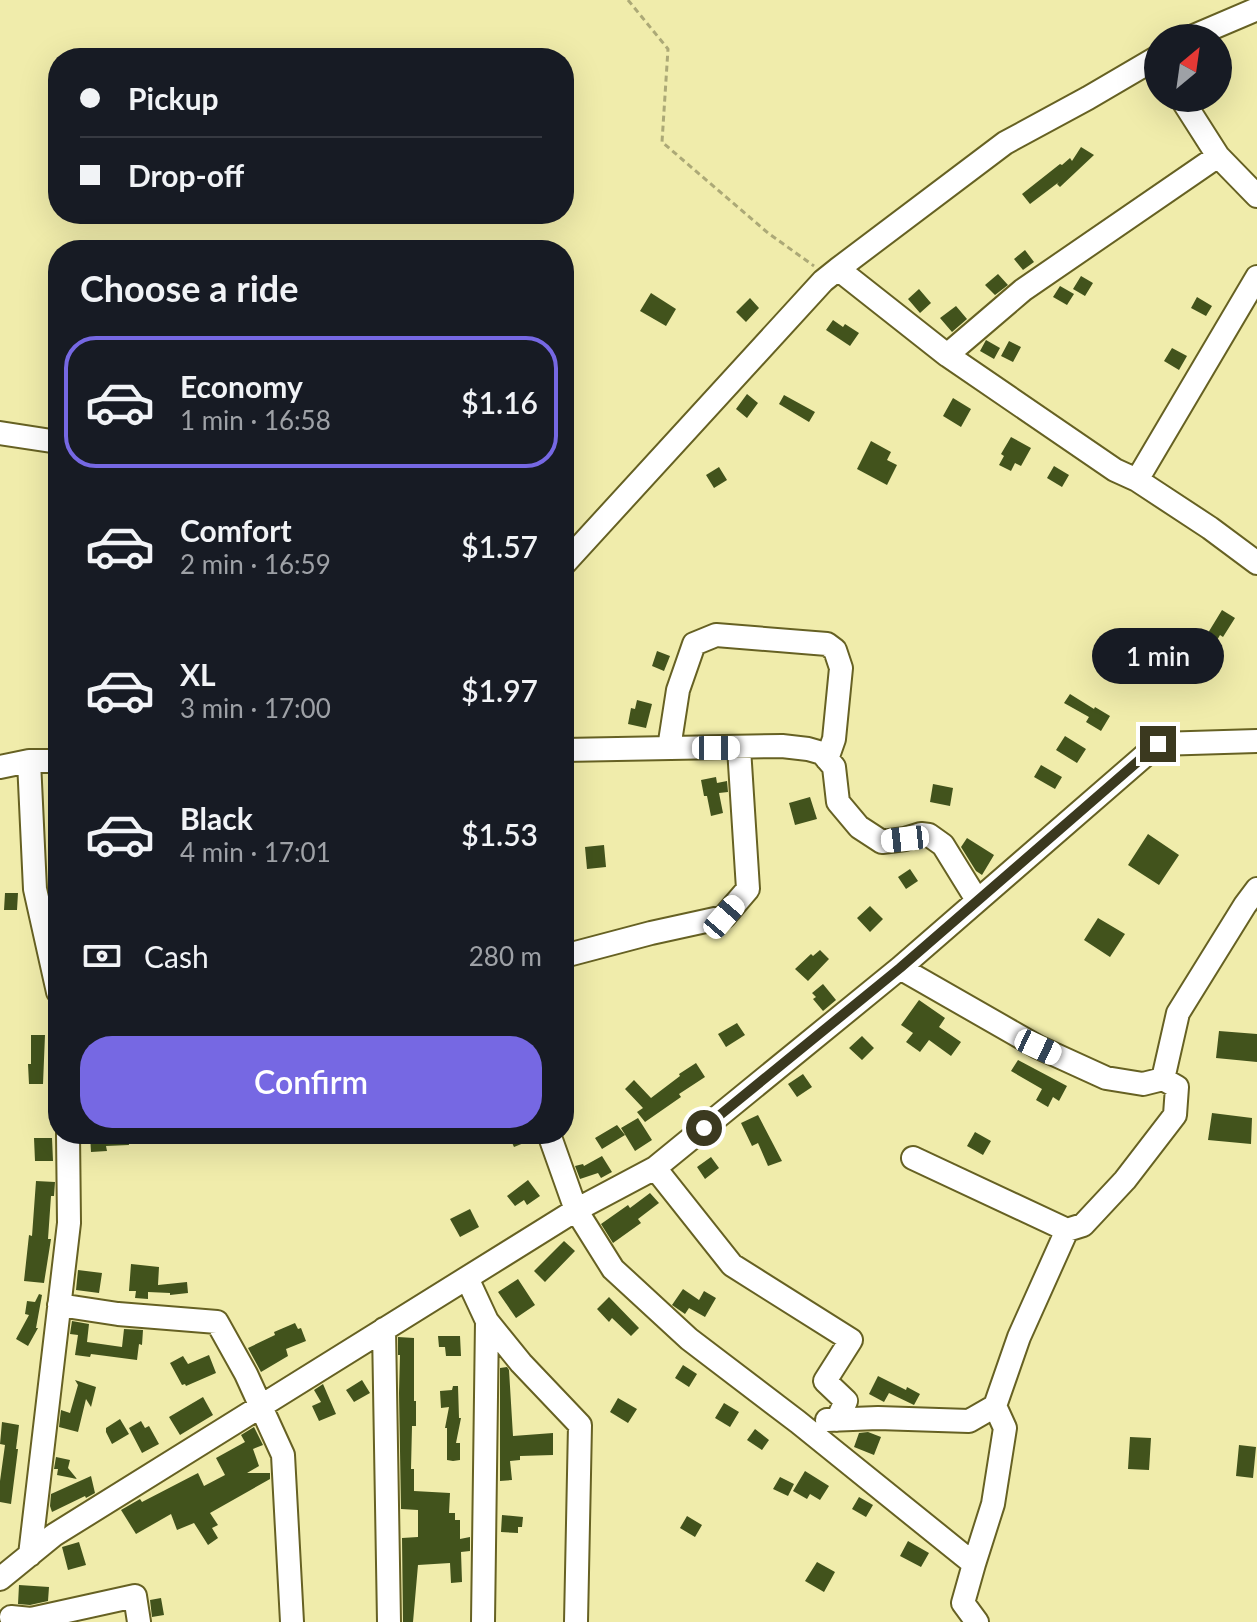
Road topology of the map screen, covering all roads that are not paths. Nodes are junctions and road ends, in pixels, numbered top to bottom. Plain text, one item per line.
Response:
1 (1257, 9) edge
2 (1222, 24) edge
3 (1144, 66) edge
4 (1190, 112) edge
5 (1218, 156) junction
6 (1257, 196) edge
7 (834, 273) junction
8 (1257, 277) edge
9 (947, 355) junction
10 (0, 433) edge
11 (48, 440) edge
12 (1137, 480) junction
13 (574, 553) edge
14 (1257, 563) edge
15 (1257, 741) edge
16 (669, 748) junction
17 (739, 748) junction
18 (574, 750) edge
19 (827, 759) junction
20 (29, 761) junction
21 (48, 761) edge
22 (0, 767) edge
23 (1257, 889) edge
24 (977, 900) junction
25 (48, 947) edge
26 (574, 953) edge
27 (900, 968) junction
28 (1163, 1079) junction
29 (68, 1144) edge
30 (553, 1144) edge
31 (913, 1158) dead end
32 (655, 1168) junction
33 (576, 1210) junction
34 (1067, 1230) junction
35 (467, 1278) junction
36 (59, 1305) junction
37 (487, 1321) junction
38 (384, 1329) junction
39 (261, 1405) junction
40 (995, 1406) junction
41 (837, 1420) junction
42 (798, 1422) junction
43 (30, 1555) junction
44 (974, 1564) junction
45 (0, 1579) edge
46 (0, 1594) edge
47 (11, 1620) edge
48 (139, 1622) edge
49 (292, 1622) edge
50 (389, 1622) edge
51 (483, 1622) edge
52 (576, 1622) edge
53 (977, 1622) edge

1 - 2 street
3 - 7 street
4 - 5 street
5 - 6 street
5 - 9 street
7 - 9 street
7 - 13 street
8 - 12 street
9 - 12 street
10 - 11 street
12 - 14 street
15 - 24 street
16 - 17 street
16 - 18 street
16 - 19 street
17 - 19 street
17 - 26 street
19 - 24 street
20 - 21 street
20 - 22 street
20 - 25 street
23 - 28 street
24 - 27 street
27 - 28 street
27 - 32 street
28 - 34 street
29 - 36 street
30 - 33 street
31 - 34 street
32 - 33 street
32 - 41 street
33 - 35 street
33 - 42 street
34 - 40 street
35 - 37 street
35 - 38 street
36 - 39 street
36 - 43 street
37 - 51 street
37 - 52 street
38 - 39 street
38 - 50 street
39 - 43 street
39 - 49 street
40 - 41 street
40 - 44 street
41 - 42 street
42 - 44 street
43 - 45 street
44 - 53 street
46 - 47 street
47 - 48 street

